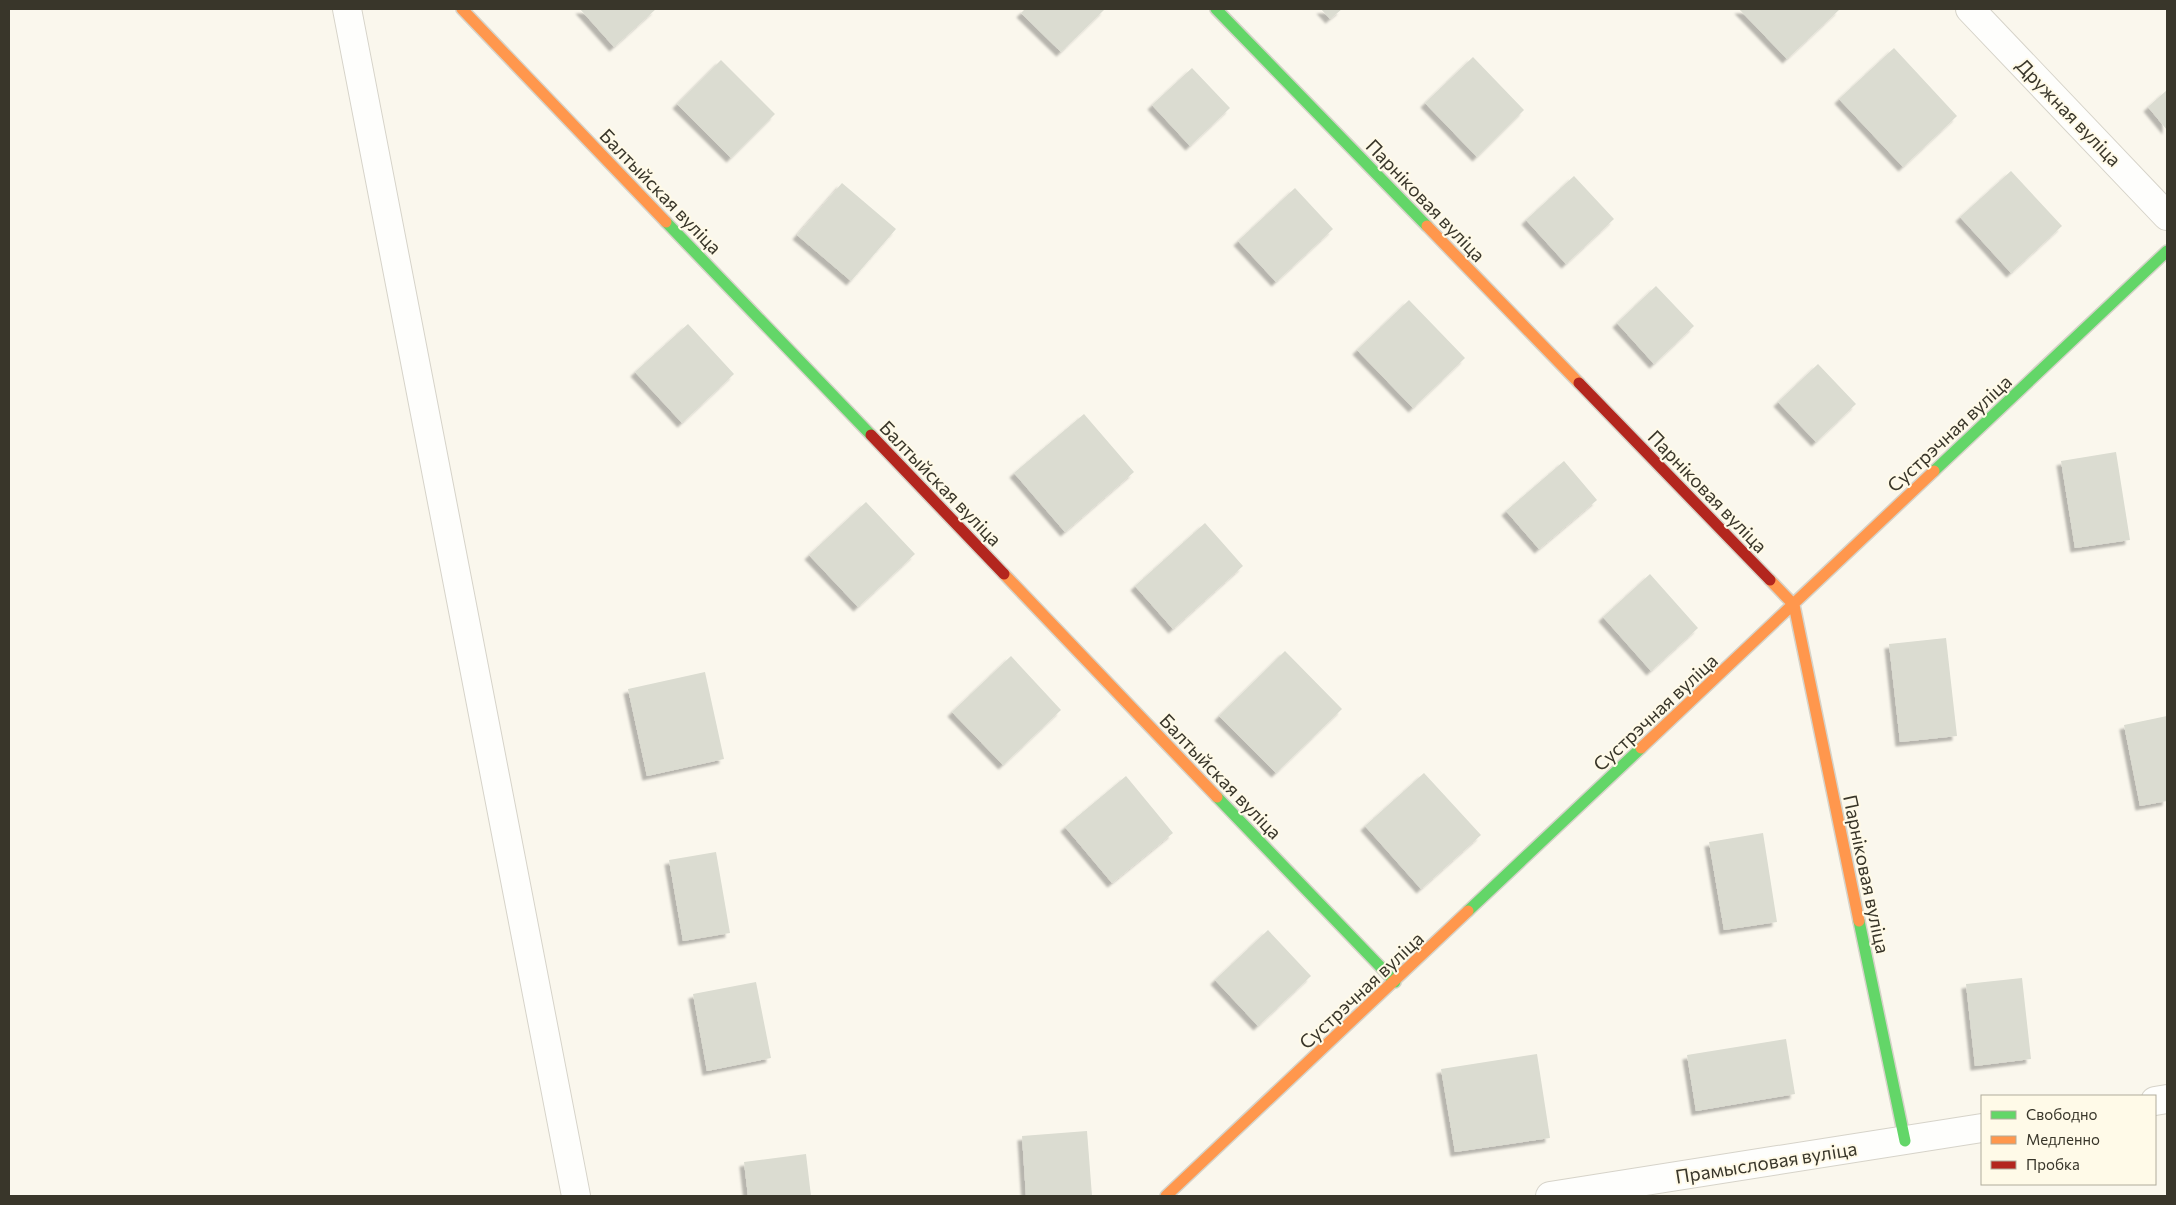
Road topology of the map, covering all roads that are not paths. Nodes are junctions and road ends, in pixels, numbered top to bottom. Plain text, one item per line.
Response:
1 (346, 9) edge
2 (462, 9) edge
3 (1216, 9) edge
4 (1970, 9) edge
5 (2167, 216) edge
6 (2167, 251) edge
7 (1794, 605) junction
8 (1395, 982) junction
9 (1981, 1128) edge
10 (1905, 1141) junction
11 (576, 1196) edge
12 (1166, 1196) edge
13 (1550, 1196) edge

1 - 11 street
2 - 8 street, Балтыйская вуліца
3 - 7 street, Парніковая вуліца
4 - 5 street, Дружная вуліца
6 - 7 street, Сустрэчная вуліца
7 - 8 street, Сустрэчная вуліца
7 - 10 street, Парніковая вуліца
8 - 12 street, Сустрэчная вуліца
9 - 10 street, Прамысловая вуліца
10 - 13 street, Прамысловая вуліца

